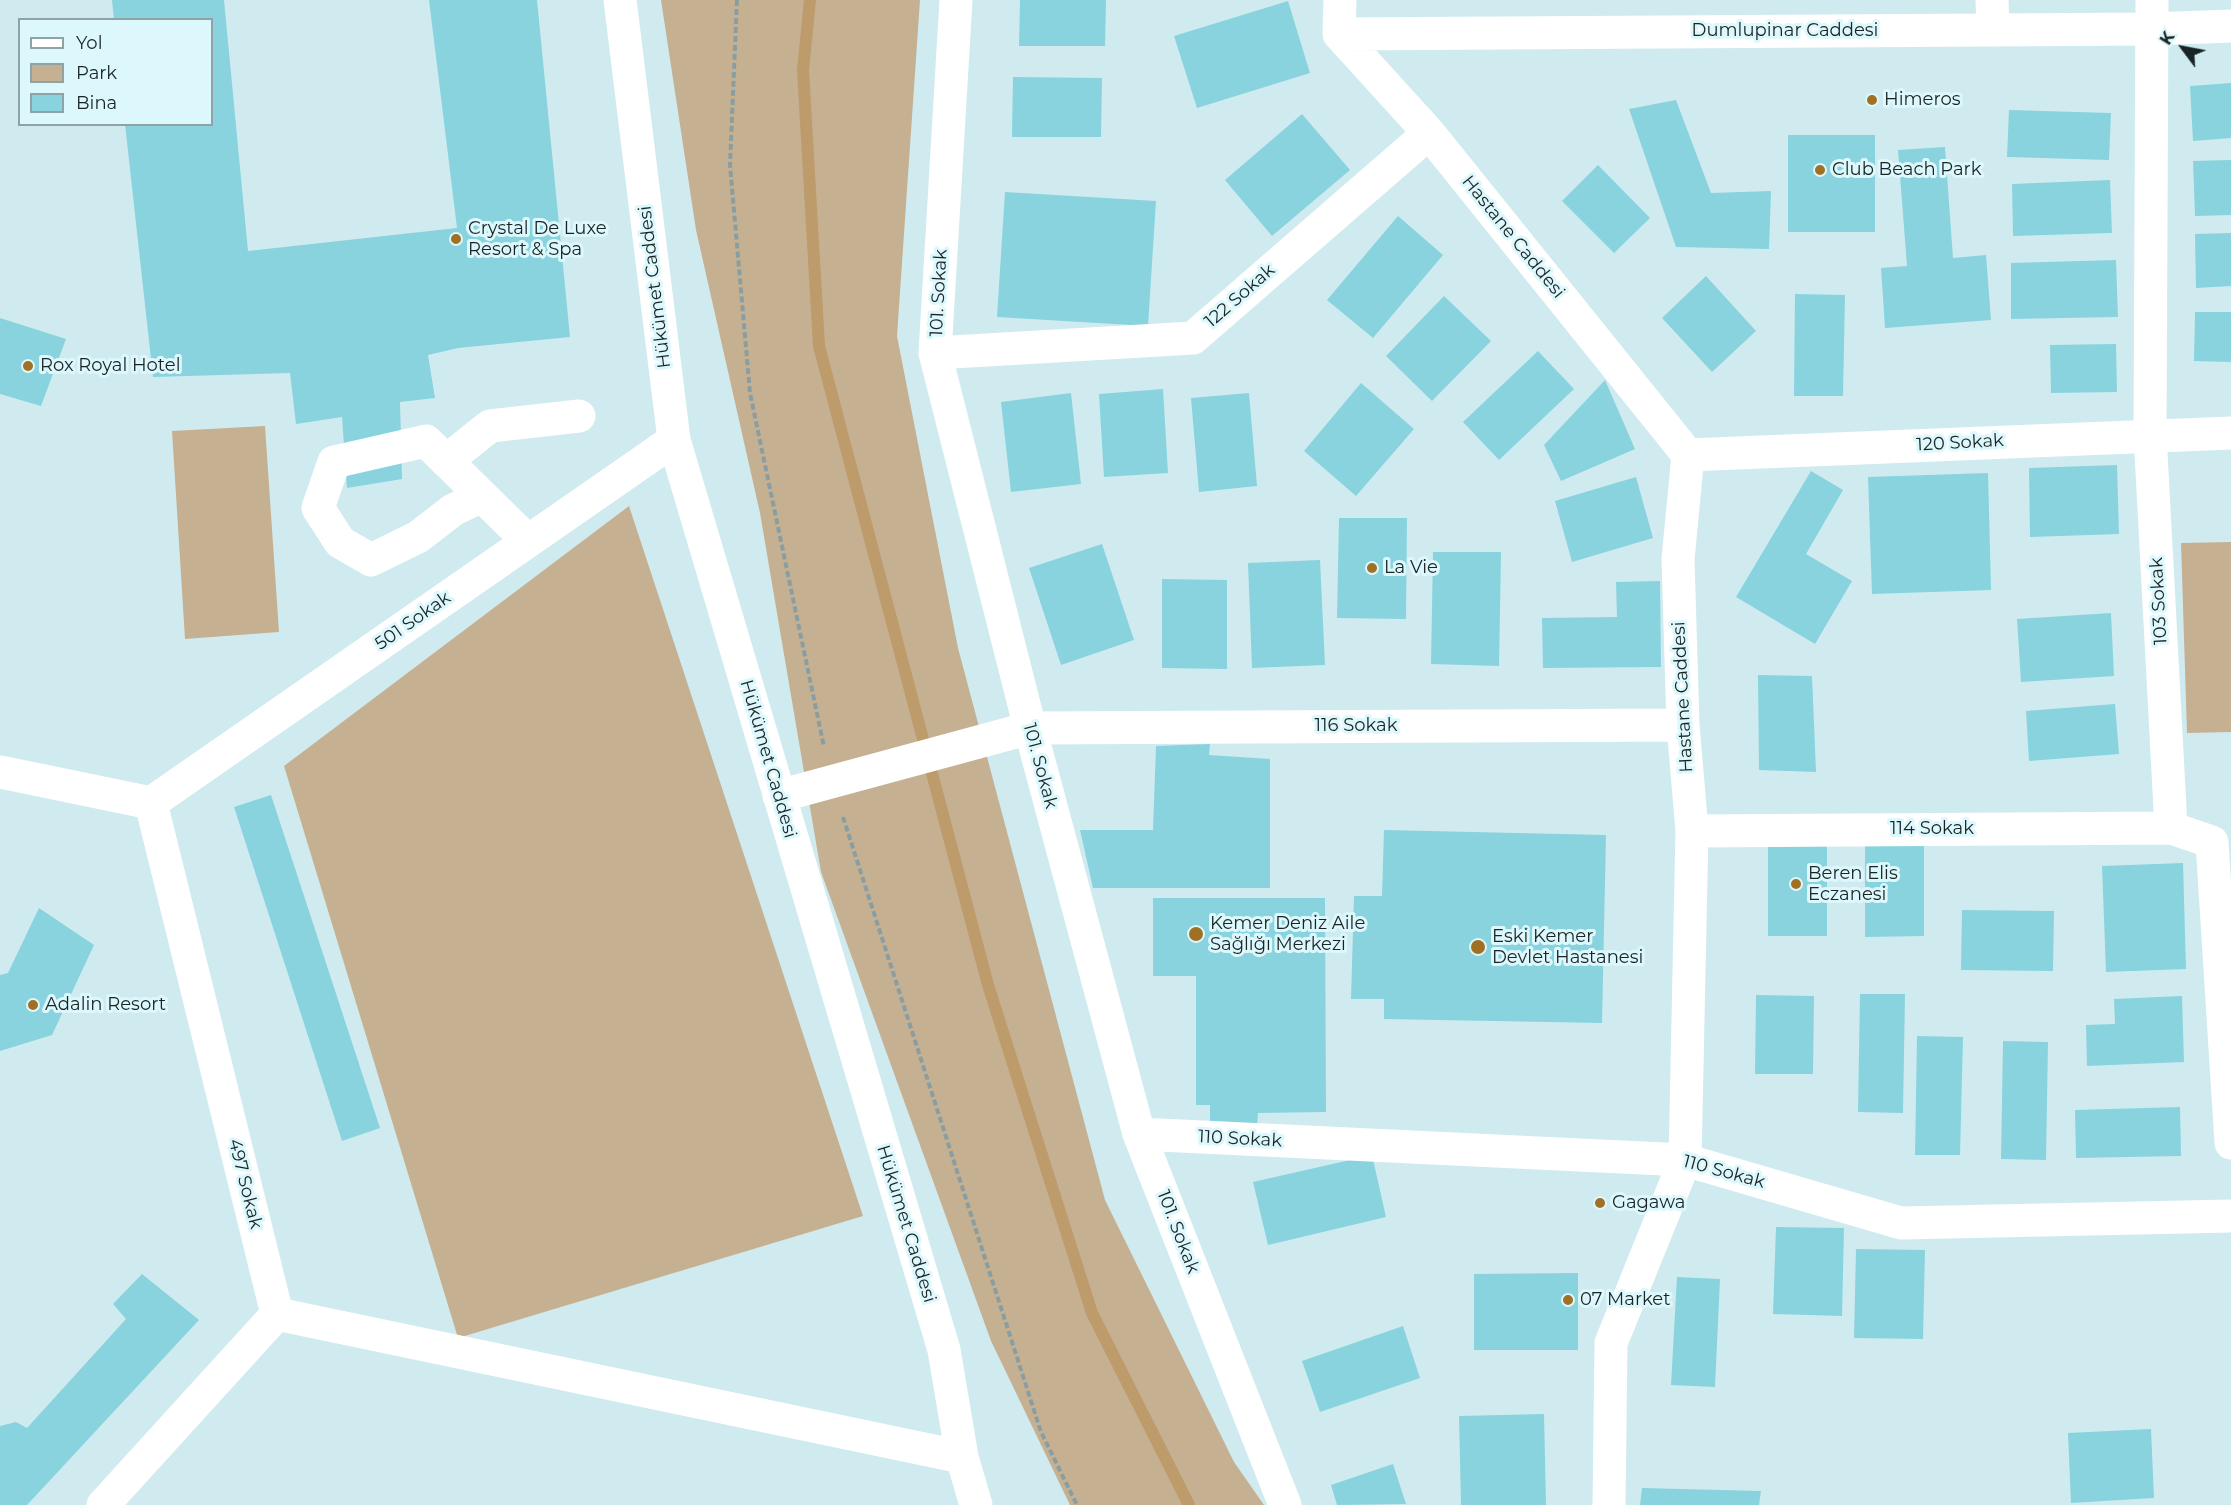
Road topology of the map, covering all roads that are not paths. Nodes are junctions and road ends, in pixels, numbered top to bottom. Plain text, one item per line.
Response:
1 (620, 0) edge
2 (956, 0) edge
3 (1340, 0) edge
4 (1993, 15) edge
5 (2151, 15) edge
6 (2231, 26) edge
7 (1339, 34) junction
8 (1429, 134) junction
9 (935, 353) junction
10 (579, 416) dead end
11 (2231, 433) edge
12 (2150, 434) junction
13 (674, 440) junction
14 (1688, 455) junction
15 (446, 461) junction
16 (482, 496) junction
17 (528, 541) junction
18 (1683, 725) junction
19 (1030, 728) junction
20 (0, 772) edge
21 (778, 796) junction
22 (151, 803) junction
23 (2171, 828) junction
24 (1692, 831) junction
25 (1139, 1134) junction
26 (2231, 1143) edge
27 (1685, 1160) junction
28 (2231, 1216) edge
29 (277, 1314) junction
30 (962, 1457) junction
31 (103, 1505) edge
32 (976, 1505) edge
33 (1285, 1505) edge
34 (1609, 1505) edge

1 - 13 street, Hükümet Caddesi
2 - 9 street, 101. Sokak
3 - 7 street
4 - 5 street, Dumlupinar Caddesi
4 - 7 street, Dumlupinar Caddesi
5 - 6 street, Dumlupinar Caddesi
5 - 12 street, 103 Sokak
7 - 8 street, Hastane Caddesi
8 - 9 street, 122 Sokak
8 - 14 street, Hastane Caddesi
9 - 19 street, 101. Sokak
10 - 15 street
11 - 12 street, 120 Sokak
12 - 14 street, 120 Sokak
12 - 23 street, 103 Sokak
13 - 17 street, 501 Sokak
13 - 21 street, Hükümet Caddesi
14 - 18 street, Hastane Caddesi
15 - 16 street
15 - 16 street
16 - 17 street
17 - 22 street, 501 Sokak
18 - 19 street, 116 Sokak
18 - 24 street, Hastane Caddesi
19 - 21 street, 116 Sokak
19 - 25 street, 101. Sokak
20 - 22 street
21 - 30 street, Hükümet Caddesi
22 - 29 street, 497 Sokak
23 - 24 street, 114 Sokak
23 - 26 street
24 - 27 street, Hastane Caddesi
25 - 27 street, 110 Sokak
25 - 33 street, 101. Sokak
27 - 28 street, 110 Sokak
27 - 34 street, Hastane Caddesi
29 - 30 street
29 - 31 street
30 - 32 street, Hükümet Caddesi

